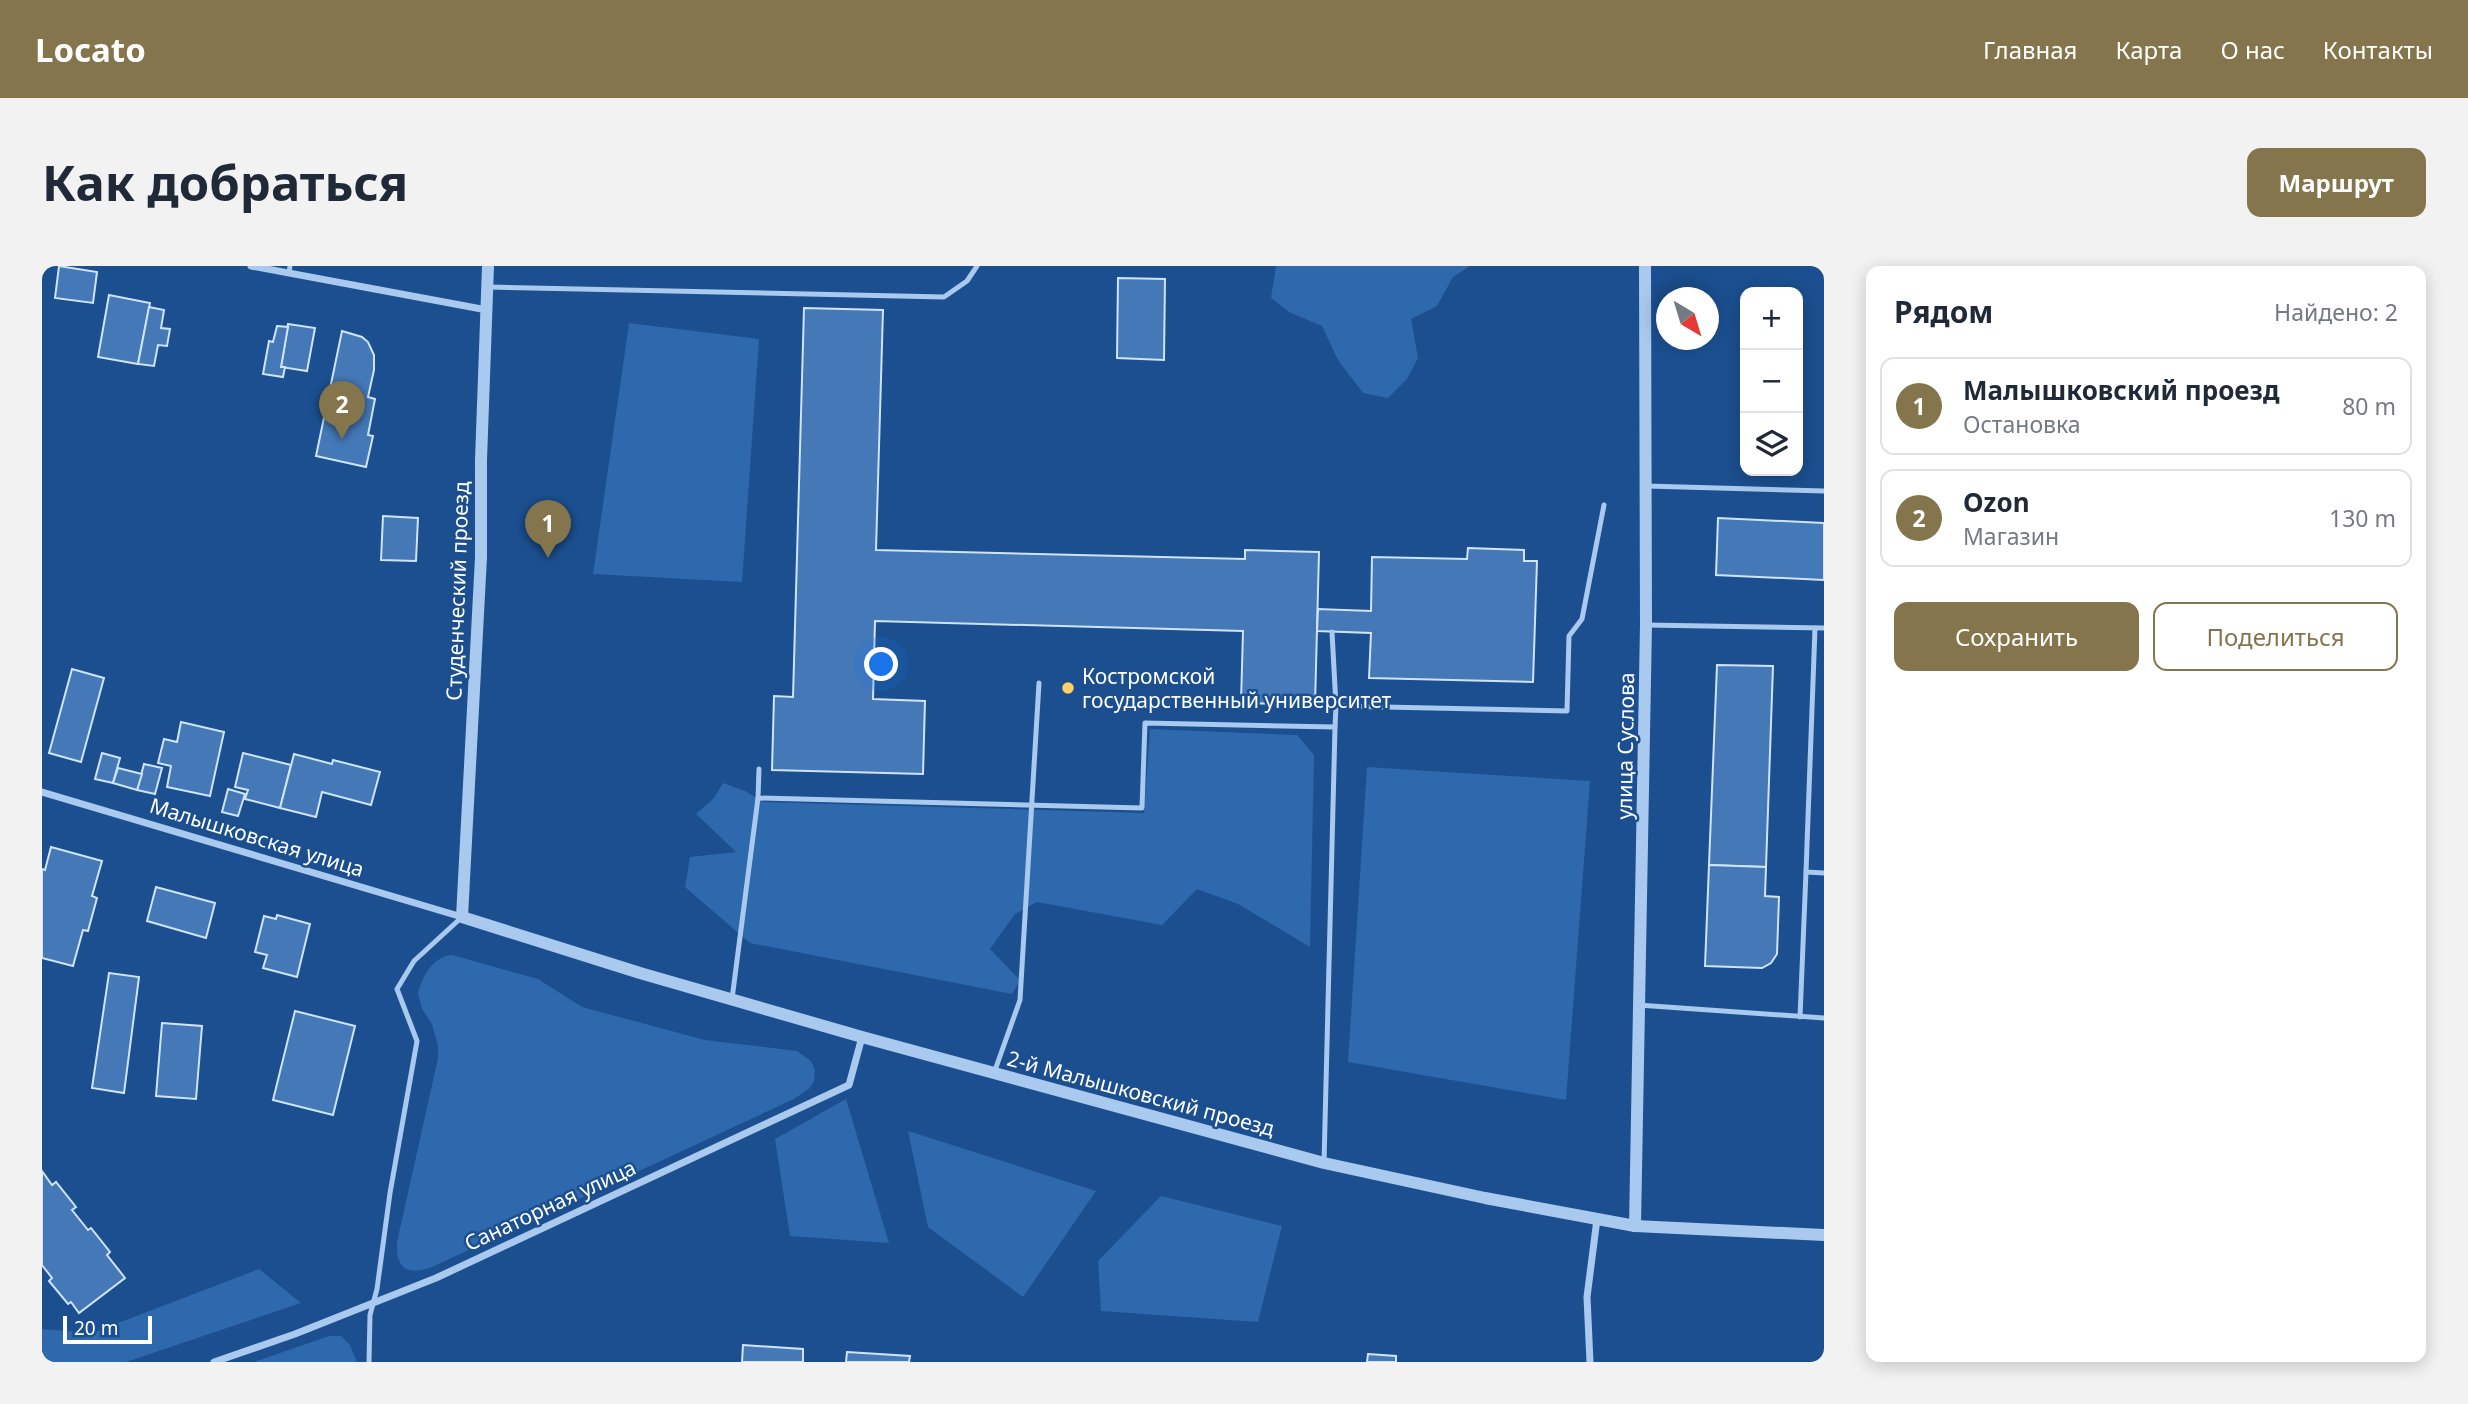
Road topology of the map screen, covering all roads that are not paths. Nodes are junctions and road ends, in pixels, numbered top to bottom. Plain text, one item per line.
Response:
1 (251, 266) edge
2 (488, 266) edge
3 (977, 266) edge
4 (1645, 266) edge
5 (289, 270) edge
6 (487, 286) junction
7 (487, 310) junction
8 (1646, 486) junction
9 (1824, 491) edge
10 (1604, 505) dead end
11 (1646, 625) junction
12 (1815, 628) junction
13 (1824, 628) edge
14 (1332, 632) dead end
15 (1040, 683) dead end
16 (1336, 706) junction
17 (1335, 727) junction
18 (759, 769) dead end
19 (42, 792) edge
20 (758, 798) junction
21 (1032, 805) junction
22 (1806, 872) junction
23 (1824, 873) edge
24 (462, 917) junction
25 (733, 999) junction
26 (1638, 1005) junction
27 (1800, 1017) junction
28 (1824, 1017) edge
29 (862, 1037) junction
30 (994, 1073) junction
31 (1324, 1163) junction
32 (1597, 1219) junction
33 (1635, 1226) junction
34 (1824, 1235) edge
35 (373, 1303) junction
36 (214, 1362) edge
37 (369, 1362) edge
38 (1590, 1362) edge

1 - 5 street
2 - 6 street, Студенческий проезд
3 - 6 lane
4 - 8 street, улица Суслова
5 - 7 street
6 - 7 street, Студенческий проезд
7 - 24 street, Студенческий проезд
8 - 9 lane
8 - 11 street, улица Суслова
10 - 16 lane
11 - 12 lane
11 - 26 street, улица Суслова
12 - 13 lane
12 - 22 lane
14 - 16 lane
15 - 21 lane
16 - 17 lane
17 - 21 lane
17 - 31 lane
18 - 20 lane
19 - 24 street, Малышковская улица
20 - 21 lane
20 - 25 lane
21 - 30 lane
22 - 23 lane
22 - 27 lane
24 - 25 street, 2-й Малышковский проезд
24 - 35 lane
25 - 29 street, 2-й Малышковский проезд
26 - 27 lane
26 - 33 street, улица Суслова
27 - 28 lane
29 - 30 street, 2-й Малышковский проезд
29 - 35 street, Санаторная улица
30 - 31 street, 2-й Малышковский проезд
31 - 32 street, 2-й Малышковский проезд
32 - 33 street, 2-й Малышковский проезд
32 - 38 street
33 - 34 street, 2-й Малышковский проезд
35 - 36 street, Санаторная улица
35 - 37 lane

